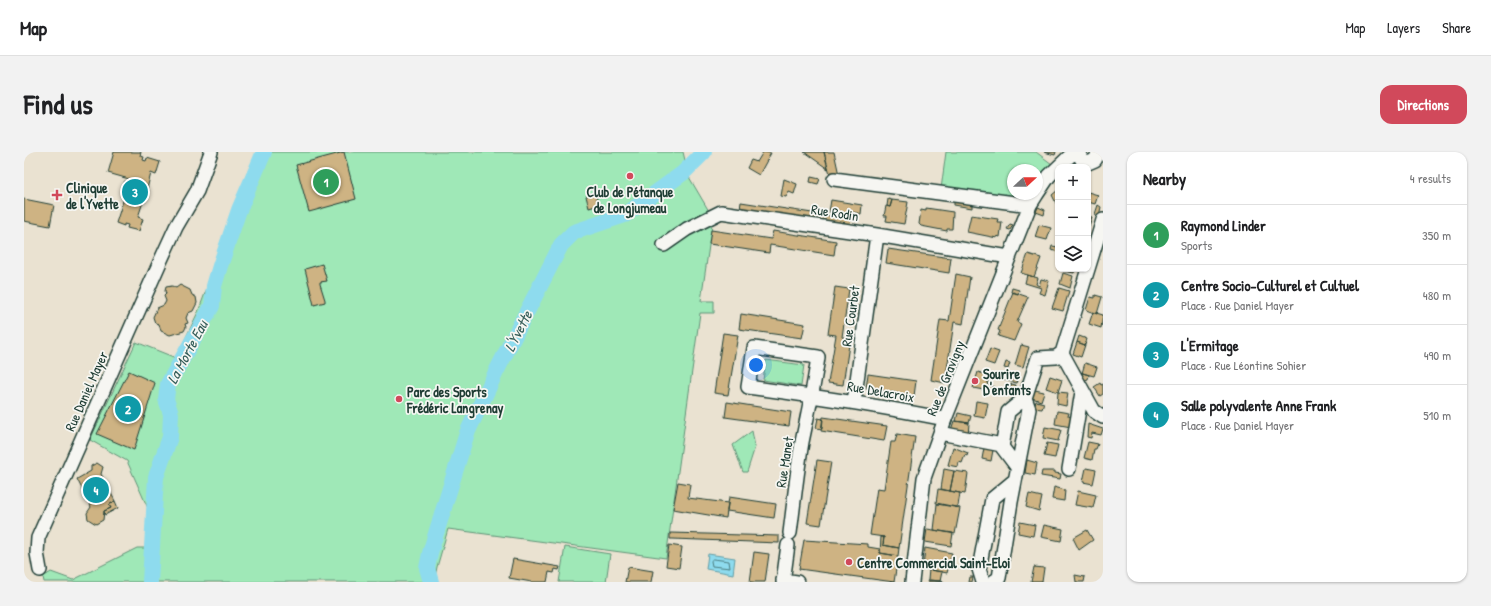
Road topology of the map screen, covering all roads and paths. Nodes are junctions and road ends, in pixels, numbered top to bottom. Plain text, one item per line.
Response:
1 (1074, 152) edge
2 (1078, 152) edge
3 (207, 153) edge
4 (1094, 161) edge
5 (834, 179) dead end
6 (1055, 184) edge
7 (1043, 185) edge
8 (1043, 192) edge
9 (1007, 194) edge
10 (1034, 200) edge
11 (1103, 220) edge
12 (877, 235) junction
13 (664, 245) dead end
14 (1009, 257) junction
15 (1091, 259) edge
16 (1087, 272) edge
17 (1062, 353) junction
18 (1082, 392) junction
19 (812, 397) junction
20 (1025, 398) junction
21 (854, 402) junction
22 (1103, 417) edge
23 (945, 419) junction
24 (940, 433) junction
25 (1002, 444) junction
26 (1017, 467) junction
27 (1069, 469) dead end
28 (1015, 480) junction
29 (40, 570) dead end
30 (996, 580) edge
31 (783, 581) edge
32 (796, 582) edge
33 (912, 582) edge
34 (983, 582) edge

1 - 7 street, Rue de Gravigny
2 - 4 street
3 - 29 street, Rue Daniel Mayer
5 - 9 street
6 - 8 street
10 - 14 street, Rue de Gravigny
11 - 15 street
12 - 13 street, Rue Rodin
12 - 14 street, Rue Rodin
12 - 21 street, Rue Courbet
14 - 23 street, Rue de Gravigny
16 - 17 street
17 - 18 street
17 - 20 street
18 - 22 street
18 - 27 street
19 - 19 street, Rue Delacroix
19 - 21 street, Rue Delacroix
19 - 31 street, Rue Manet
20 - 25 street
20 - 26 street
21 - 23 street, Rue Delacroix
23 - 24 street, Rue de Gravigny
24 - 25 street
24 - 33 street, Rue de Gravigny
25 - 26 street
26 - 28 street
28 - 30 street
28 - 34 street
31 - 32 street

